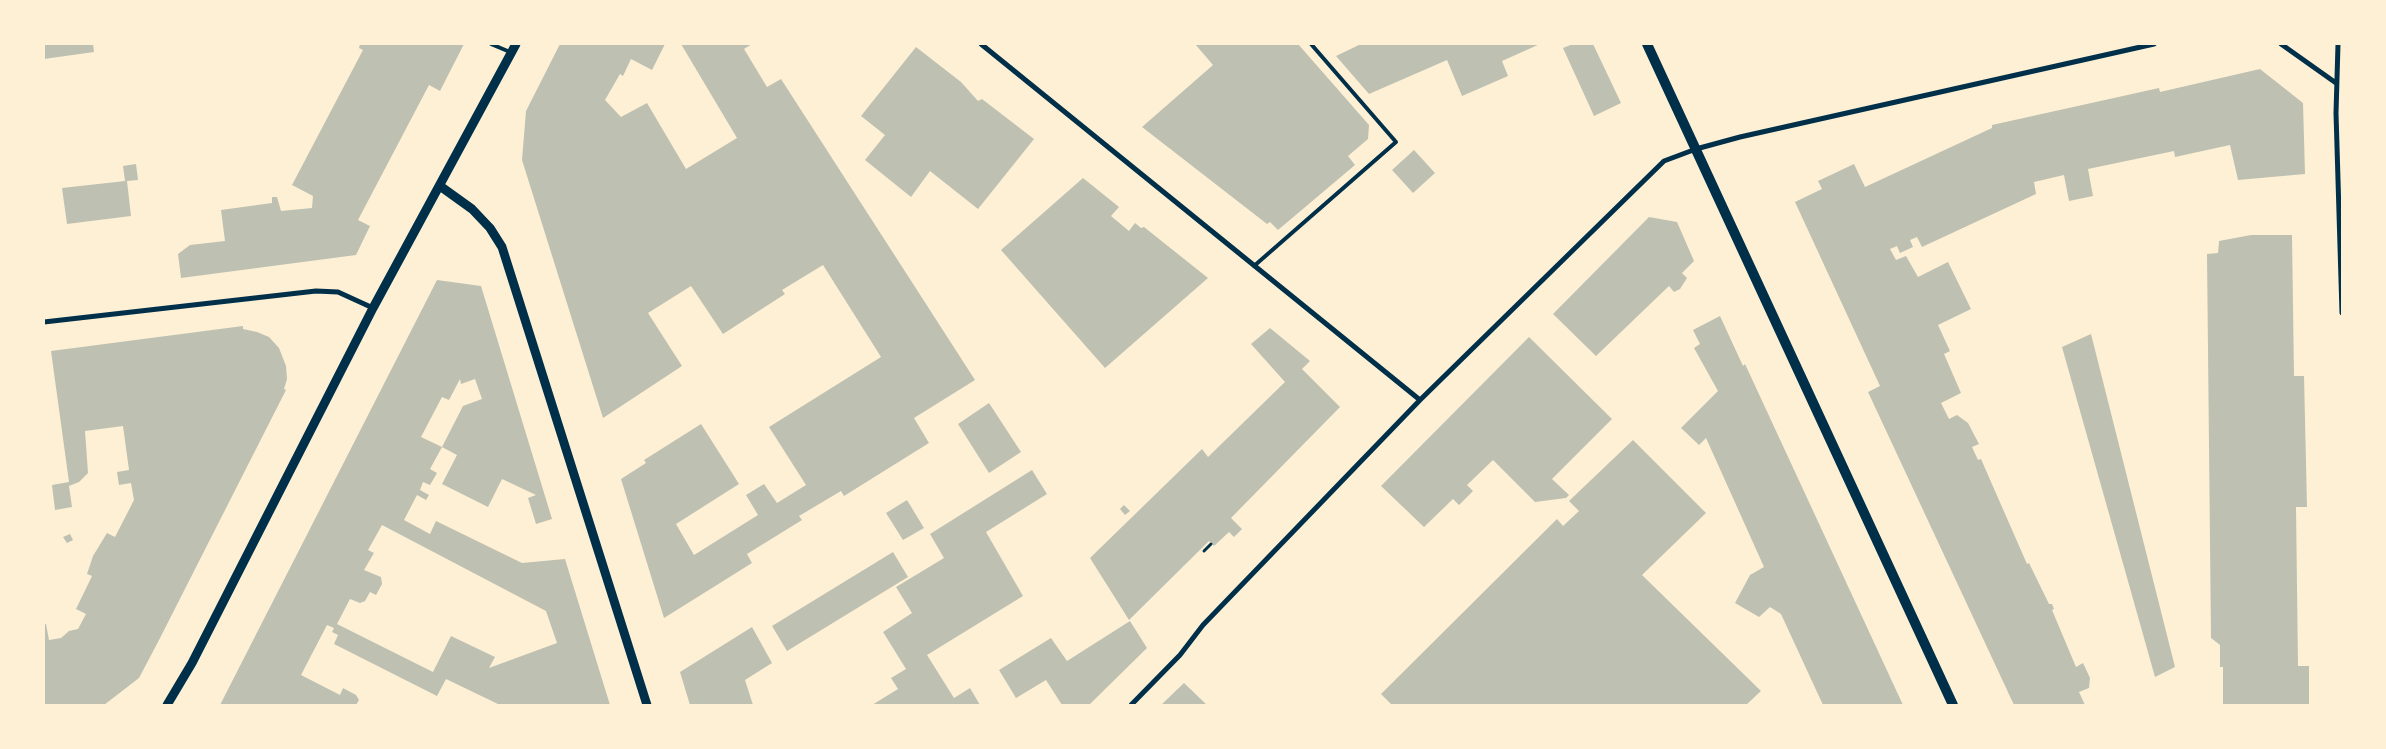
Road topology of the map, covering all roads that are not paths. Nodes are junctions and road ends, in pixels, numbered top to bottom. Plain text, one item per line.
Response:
1 (492, 44) edge
2 (516, 44) edge
3 (981, 44) edge
4 (1311, 44) edge
5 (1647, 44) edge
6 (2154, 44) edge
7 (2281, 44) edge
8 (2338, 44) edge
9 (511, 53) junction
10 (2336, 82) junction
11 (1696, 149) junction
12 (440, 186) junction
13 (1254, 266) junction
14 (373, 308) junction
15 (2342, 313) edge
16 (44, 322) edge
17 (1420, 400) junction
18 (167, 705) edge
19 (647, 705) edge
20 (1131, 705) edge
21 (1953, 705) edge

1 - 9 lane
2 - 9 street
3 - 13 street
4 - 13 lane
5 - 11 main road
6 - 11 street
7 - 10 street
8 - 10 street
9 - 12 street
10 - 15 street
11 - 17 street
11 - 21 main road
12 - 14 street
12 - 19 street
13 - 17 street
14 - 16 street
14 - 18 street
17 - 20 street

